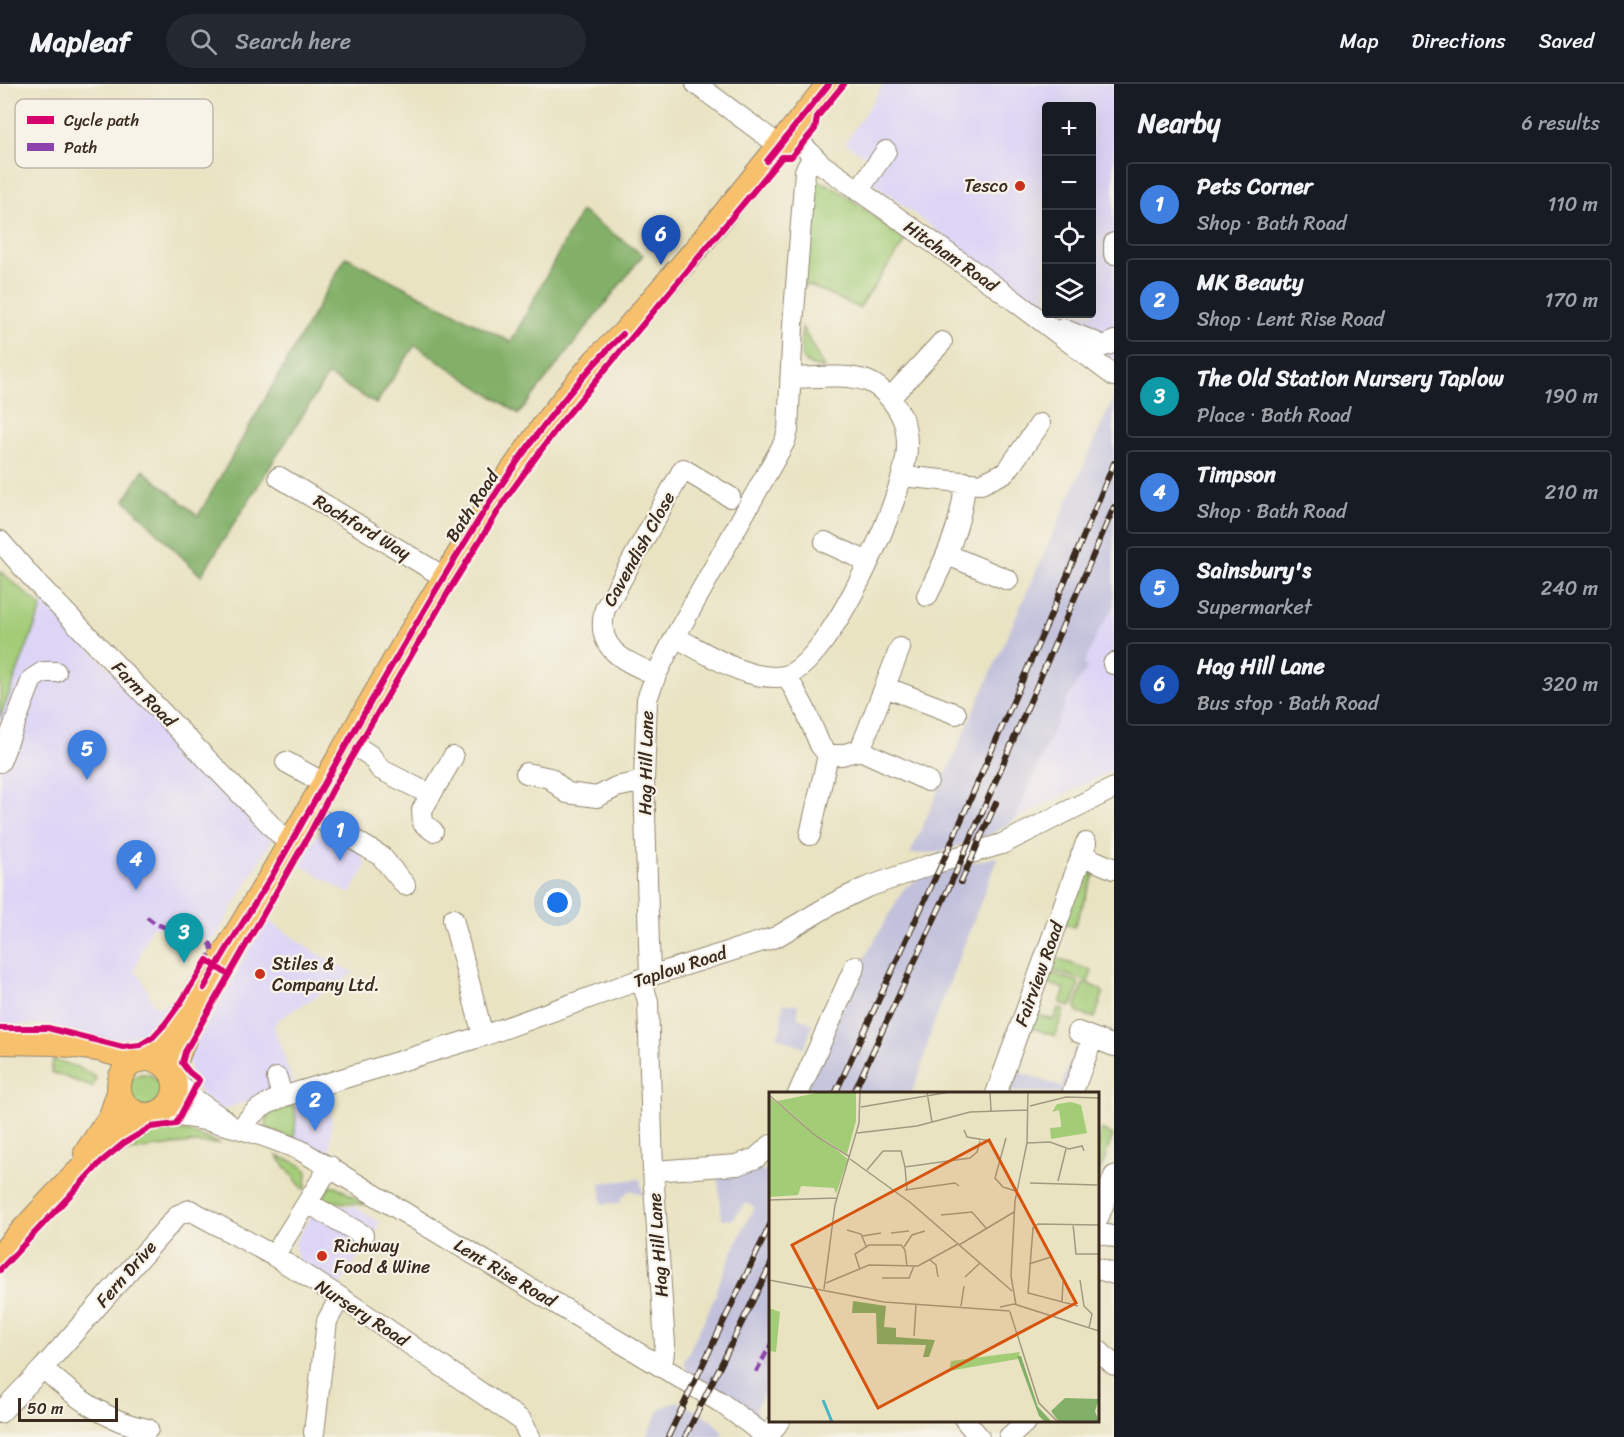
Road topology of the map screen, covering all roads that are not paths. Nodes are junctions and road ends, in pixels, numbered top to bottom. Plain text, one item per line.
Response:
1 (696, 84) edge
2 (829, 84) edge
3 (785, 139) junction
4 (886, 151) dead end
5 (813, 157) junction
6 (858, 191) junction
7 (1114, 243) edge
8 (1114, 254) edge
9 (1044, 322) junction
10 (1114, 341) edge
11 (942, 342) dead end
12 (1114, 376) edge
13 (790, 378) junction
14 (890, 398) junction
15 (1040, 424) dead end
16 (902, 476) junction
17 (279, 477) dead end
18 (965, 482) junction
19 (730, 497) dead end
20 (0, 542) edge
21 (825, 542) dead end
22 (948, 555) junction
23 (868, 562) junction
24 (444, 577) junction
25 (1008, 580) dead end
26 (927, 596) dead end
27 (675, 637) junction
28 (900, 648) dead end
29 (56, 672) dead end
30 (656, 675) junction
31 (787, 676) junction
32 (885, 687) junction
33 (956, 714) dead end
34 (348, 741) junction
35 (860, 750) junction
36 (828, 755) junction
37 (453, 757) dead end
38 (0, 762) edge
39 (286, 762) dead end
40 (526, 773) dead end
41 (644, 781) junction
42 (928, 781) dead end
43 (324, 783) junction
44 (1114, 788) edge
45 (431, 795) junction
46 (308, 812) junction
47 (433, 831) dead end
48 (810, 835) dead end
49 (289, 844) junction
50 (1114, 869) edge
51 (405, 885) dead end
52 (453, 919) dead end
53 (855, 966) dead end
54 (645, 978) junction
55 (204, 988) junction
56 (483, 1036) junction
57 (0, 1042) edge
58 (55, 1042) junction
59 (1114, 1046) edge
60 (140, 1060) junction
61 (172, 1075) junction
62 (277, 1078) dead end
63 (119, 1090) junction
64 (799, 1092) edge
65 (997, 1092) edge
66 (1072, 1092) edge
67 (282, 1097) junction
68 (154, 1114) junction
69 (238, 1127) junction
70 (769, 1147) edge
71 (330, 1166) junction
72 (653, 1171) junction
73 (72, 1176) junction
74 (1114, 1176) edge
75 (308, 1203) junction
76 (1099, 1216) edge
77 (1099, 1232) edge
78 (363, 1235) dead end
79 (1114, 1237) edge
80 (0, 1255) edge
81 (274, 1256) junction
82 (1099, 1269) edge
83 (1114, 1274) edge
84 (340, 1297) junction
85 (1099, 1351) edge
86 (1114, 1365) edge
87 (662, 1367) junction
88 (43, 1368) junction
89 (0, 1413) edge
90 (779, 1422) edge
91 (967, 1422) edge
92 (1026, 1422) edge
93 (311, 1426) dead end
94 (140, 1431) edge
95 (530, 1437) edge
96 (768, 1437) edge
97 (979, 1437) edge
98 (1010, 1437) edge

1 - 3 street, Hitcham Road
2 - 3 main road, Bath Road
3 - 5 street, Hitcham Road
3 - 24 main road, Bath Road
4 - 6 street
5 - 6 street, Hitcham Road
5 - 13 street, Hag Hill Lane
6 - 9 street, Hitcham Road
7 - 8 street
9 - 10 street
9 - 12 street, Hitcham Road
11 - 14 street
13 - 14 street
13 - 27 street, Hag Hill Lane
14 - 16 street
15 - 18 street
16 - 18 street
16 - 23 street
17 - 24 street, Rochford Way
18 - 22 street
19 - 30 street, Cavendish Close
20 - 49 street, Farm Road
21 - 23 street
22 - 25 street
22 - 26 street
23 - 31 street
24 - 34 main road, Bath Road
27 - 30 street, Hag Hill Lane
27 - 31 street
28 - 32 street
29 - 38 street
30 - 41 street, Hag Hill Lane
31 - 36 street
32 - 33 street
32 - 35 street
34 - 43 main road, Bath Road
34 - 45 street
35 - 36 street
35 - 42 street
36 - 48 street
37 - 45 street
39 - 43 street
40 - 41 street
41 - 54 street, Hag Hill Lane
43 - 46 main road, Bath Road
44 - 54 street, Taplow Road
45 - 47 street
46 - 49 main road, Bath Road
46 - 51 street
49 - 55 main road, Bath Road
50 - 65 street, Fairview Road
52 - 56 street
53 - 64 street
54 - 56 street, Taplow Road
54 - 72 street, Hag Hill Lane
55 - 60 main road, Bath Road
55 - 61 main road, Bath Road
56 - 67 street, Taplow Road
57 - 58 main road
58 - 60 main road
58 - 63 main road
59 - 66 street
60 - 61 main road
60 - 63 main road
61 - 68 main road
61 - 69 street, Lent Rise Road
62 - 67 street
63 - 68 main road
63 - 73 main road
67 - 69 street, Taplow Road
68 - 69 street, Lent Rise Road
68 - 73 main road
69 - 71 street, Lent Rise Road
70 - 72 street
71 - 75 street
71 - 87 street, Lent Rise Road
72 - 87 street, Hag Hill Lane
73 - 80 main road
74 - 76 street
75 - 78 street
75 - 81 street
77 - 79 street
81 - 84 street, Nursery Road
81 - 88 street, Fern Drive
82 - 83 street
84 - 93 street
84 - 95 street, Nursery Road
85 - 86 street
87 - 96 street, Lent Rise Road
88 - 89 street, Fern Drive
88 - 94 street
90 - 96 street
91 - 97 street
92 - 98 street

